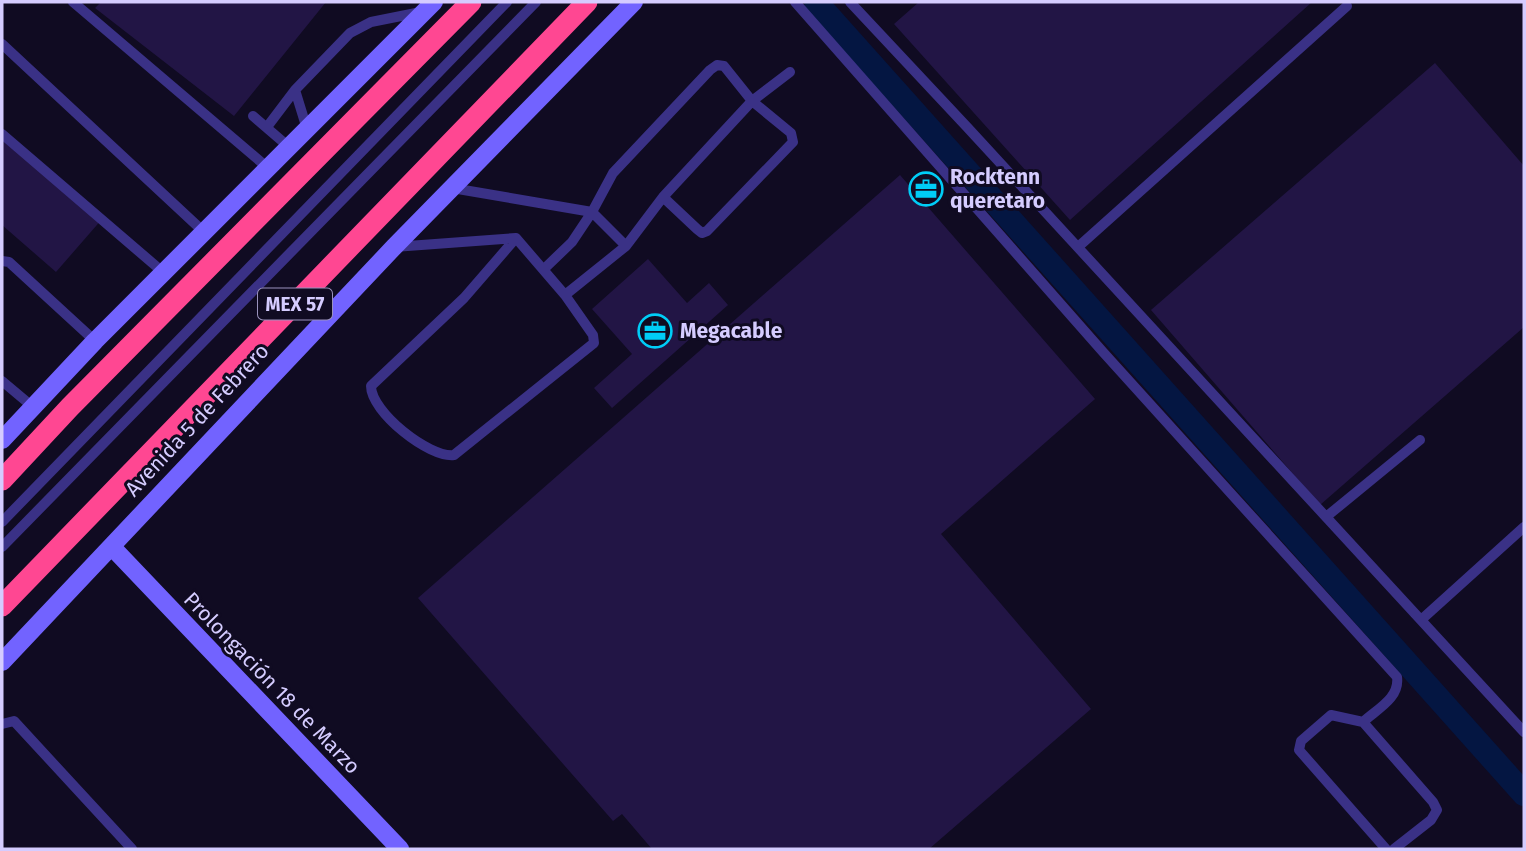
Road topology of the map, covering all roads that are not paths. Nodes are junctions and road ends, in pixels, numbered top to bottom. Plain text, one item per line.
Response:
1 (471, 2) edge
2 (507, 2) edge
3 (536, 2) edge
4 (587, 2) edge
5 (634, 2) edge
6 (795, 2) edge
7 (849, 2) edge
8 (79, 4) edge
9 (1347, 6) dead end
10 (429, 7) edge
11 (2, 44) edge
12 (790, 72) dead end
13 (295, 90) junction
14 (752, 101) junction
15 (253, 116) dead end
16 (267, 128) junction
17 (307, 129) junction
18 (2, 134) edge
19 (289, 147) junction
20 (268, 168) junction
21 (452, 188) junction
22 (663, 197) junction
23 (592, 212) junction
24 (205, 233) junction
25 (516, 238) junction
26 (626, 246) junction
27 (394, 247) junction
28 (1079, 247) junction
29 (2, 261) edge
30 (544, 270) junction
31 (164, 273) junction
32 (565, 295) junction
33 (95, 341) junction
34 (2, 381) edge
35 (33, 407) junction
36 (2, 440) edge
37 (1420, 440) dead end
38 (2, 480) edge
39 (1326, 517) junction
40 (2, 522) edge
41 (1524, 527) edge
42 (2, 547) edge
43 (112, 547) junction
44 (2, 606) edge
45 (1421, 620) junction
46 (2, 662) edge
47 (14, 721) junction
48 (1363, 722) junction
49 (2, 724) edge
50 (1524, 732) edge
51 (2, 733) edge
52 (132, 849) edge
53 (400, 849) edge
54 (1387, 849) edge
55 (1394, 849) edge

1 - 38 highway
2 - 40 lane
3 - 42 lane
4 - 44 highway, Avenida 5 de Febrero / MEX 57
5 - 21 main road, Avenida 5 de Febrero
6 - 48 lane
7 - 28 lane
8 - 20 lane
9 - 28 lane
10 - 13 lane
10 - 17 main road
11 - 24 lane
12 - 14 lane
13 - 16 lane
13 - 17 lane
14 - 22 lane
14 - 22 lane
14 - 23 lane
15 - 16 lane
16 - 19 lane
17 - 19 main road
18 - 31 lane
19 - 20 main road
20 - 24 main road
21 - 23 lane
21 - 27 main road, Avenida 5 de Febrero
22 - 26 lane
23 - 26 lane
23 - 30 lane
24 - 31 main road
25 - 27 lane
25 - 30 lane
25 - 32 lane
26 - 32 lane
27 - 43 main road, Avenida 5 de Febrero
28 - 39 lane
29 - 33 lane
30 - 32 lane
31 - 33 main road
33 - 35 main road
34 - 35 lane
35 - 36 main road
37 - 39 lane
39 - 45 lane
41 - 45 lane
43 - 46 main road, Avenida 5 de Febrero
43 - 53 main road, Prolongación 18 de Marzo
45 - 50 lane
47 - 49 lane
47 - 51 lane
47 - 52 lane
48 - 54 lane
48 - 55 lane

